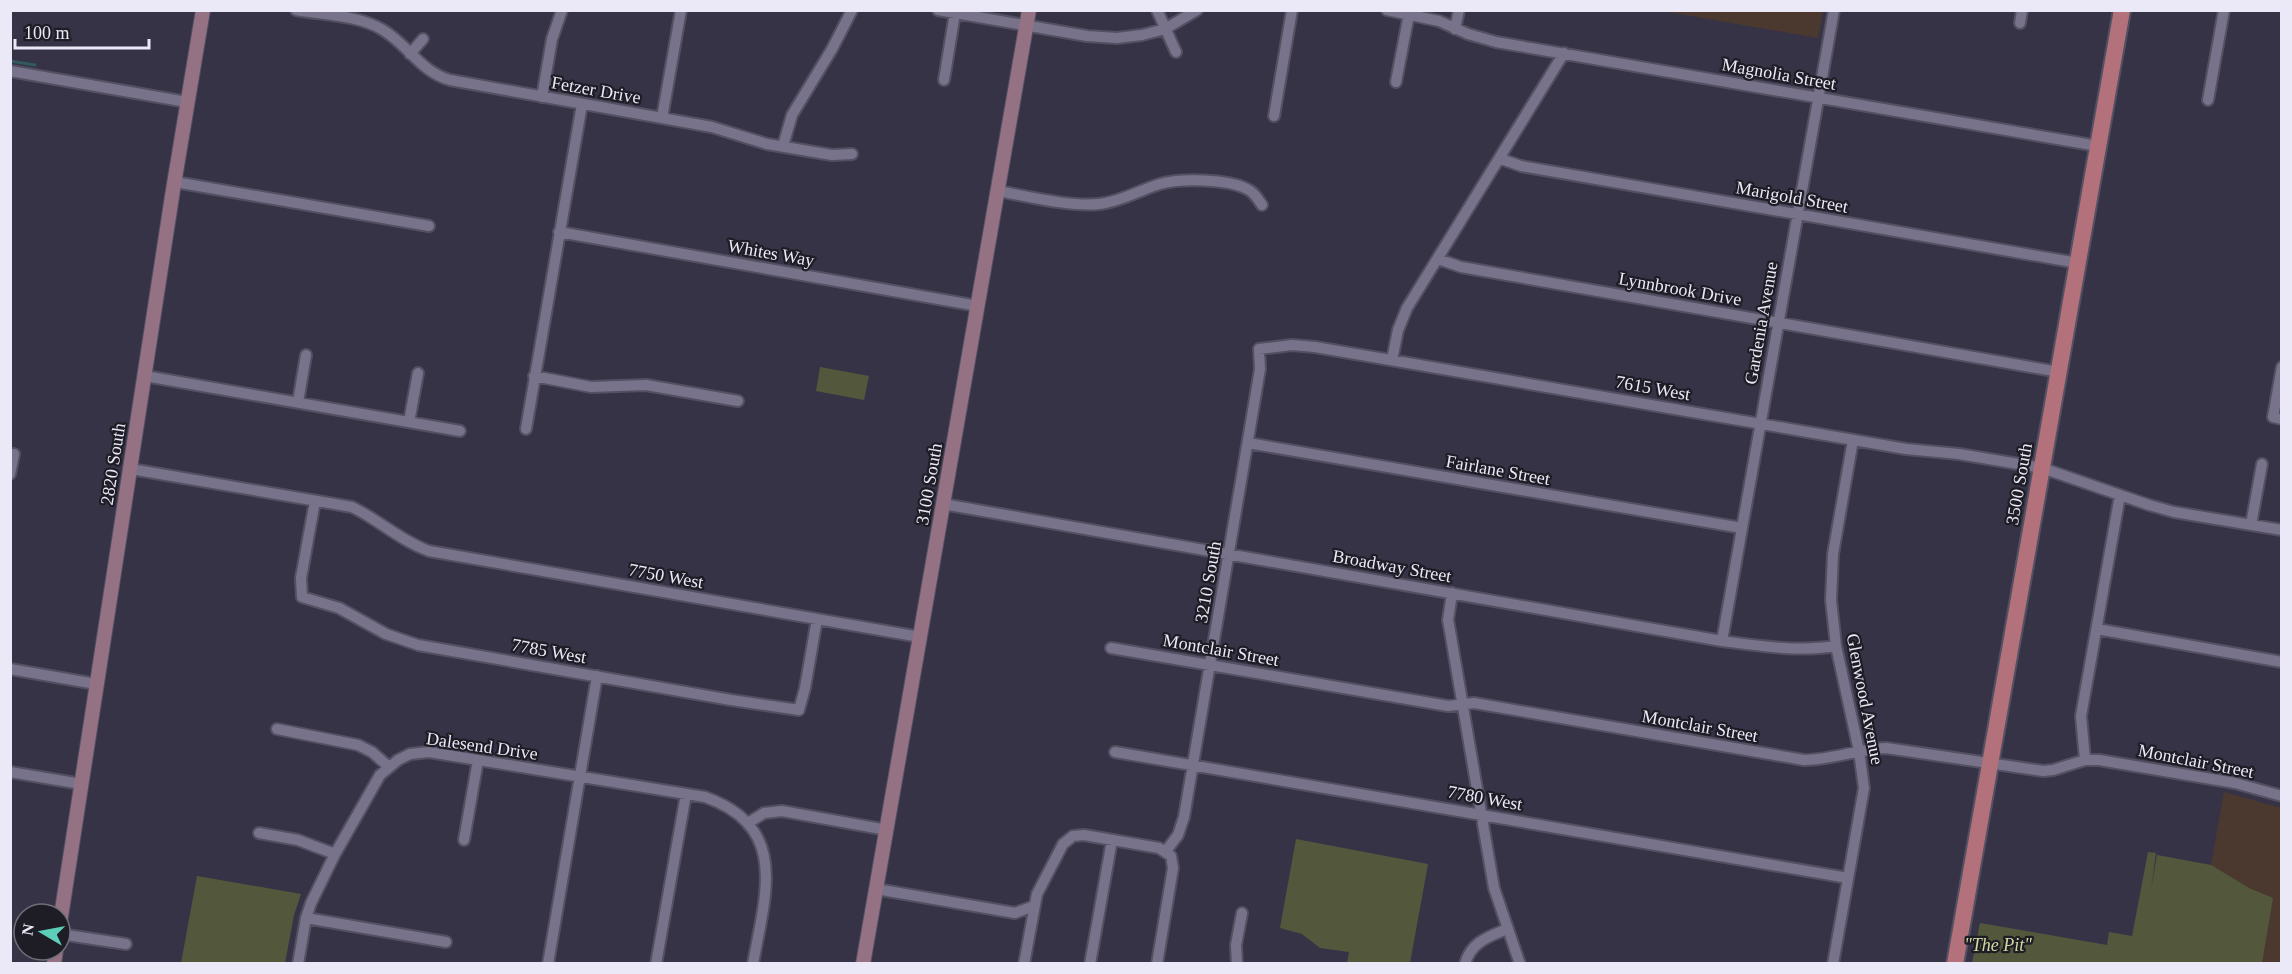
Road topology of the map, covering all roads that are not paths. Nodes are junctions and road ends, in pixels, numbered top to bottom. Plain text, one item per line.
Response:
1 (203, 10) edge
2 (296, 10) edge
3 (562, 10) edge
4 (681, 10) edge
5 (852, 10) edge
6 (938, 10) edge
7 (1029, 10) edge
8 (1157, 10) edge
9 (1197, 10) edge
10 (1292, 10) edge
11 (1387, 10) edge
12 (1459, 10) edge
13 (1834, 10) edge
14 (2022, 10) edge
15 (2122, 10) edge
16 (2224, 10) edge
17 (956, 14) junction
18 (1409, 14) junction
19 (2020, 24) dead end
20 (1026, 25) junction
21 (1165, 29) junction
22 (1455, 29) junction
23 (423, 39) dead end
24 (1176, 52) dead end
25 (1564, 53) junction
26 (410, 54) junction
27 (10, 71) edge
28 (944, 81) dead end
29 (1396, 82) dead end
30 (542, 97) junction
31 (1817, 98) junction
32 (2208, 100) dead end
33 (187, 102) junction
34 (582, 104) junction
35 (1274, 116) dead end
36 (662, 118) junction
37 (783, 146) junction
38 (2098, 146) junction
39 (852, 154) dead end
40 (1501, 159) junction
41 (175, 182) junction
42 (998, 191) junction
43 (1262, 205) dead end
44 (1797, 214) junction
45 (429, 226) dead end
46 (559, 232) junction
47 (1438, 259) junction
48 (2078, 263) junction
49 (978, 306) junction
50 (1778, 323) junction
51 (1259, 349) joint
52 (306, 355) dead end
53 (1392, 360) junction
54 (2282, 367) edge
55 (2059, 372) junction
56 (418, 373) dead end
57 (145, 376) junction
58 (534, 376) junction
59 (738, 401) dead end
60 (298, 402) junction
61 (2277, 418) edge
62 (409, 422) junction
63 (1760, 424) junction
64 (526, 429) dead end
65 (460, 431) dead end
66 (1854, 440) junction
67 (1248, 443) junction
68 (14, 454) dead end
69 (2262, 465) dead end
70 (2042, 468) junction
71 (131, 469) junction
72 (10, 474) edge
73 (2120, 495) junction
74 (315, 501) junction
75 (944, 504) junction
76 (2251, 525) junction
77 (1742, 528) junction
78 (2282, 530) edge
79 (1229, 555) junction
80 (1452, 593) junction
81 (817, 619) junction
82 (2097, 629) junction
83 (920, 637) junction
84 (1722, 641) junction
85 (1836, 646) junction
86 (1111, 648) dead end
87 (2282, 662) edge
88 (1210, 664) junction
89 (10, 669) edge
90 (597, 676) junction
91 (96, 684) junction
92 (1462, 704) junction
93 (277, 729) dead end
94 (1859, 751) junction
95 (1115, 752) dead end
96 (478, 760) junction
97 (2085, 760) junction
98 (1990, 763) junction
99 (1193, 765) junction
100 (388, 766) junction
101 (10, 771) edge
102 (580, 777) junction
103 (81, 784) junction
104 (686, 794) junction
105 (2282, 796) edge
106 (1480, 814) junction
107 (748, 823) junction
108 (887, 830) junction
109 (259, 833) dead end
110 (464, 840) dead end
111 (1112, 840) junction
112 (1168, 853) junction
113 (335, 854) junction
114 (1848, 878) junction
115 (876, 889) junction
116 (63, 902) edge
117 (1034, 906) junction
118 (1015, 913) junction
119 (1242, 913) dead end
120 (306, 918) junction
121 (1030, 928) junction
122 (1507, 929) junction
123 (72, 936) edge
124 (447, 942) dead end
125 (126, 944) dead end
126 (298, 963) edge
127 (548, 963) edge
128 (656, 963) edge
129 (753, 963) edge
130 (863, 963) edge
131 (1024, 963) edge
132 (1090, 963) edge
133 (1156, 963) edge
134 (1237, 963) edge
135 (1465, 963) edge
136 (1520, 963) edge
137 (1833, 963) edge
138 (1955, 963) edge

1 - 33 street, 2820 South
2 - 26 street, Fetzer Drive
3 - 30 street
4 - 36 street
5 - 37 street
6 - 17 street
7 - 20 street, 3100 South
8 - 21 street
9 - 21 street
10 - 35 street
11 - 18 street, Magnolia Street
12 - 22 street
13 - 31 street, Gardenia Avenue
14 - 19 street
15 - 38 main road, 3500 South
16 - 32 street
17 - 20 street
17 - 28 street
18 - 22 street, Magnolia Street
18 - 29 street
20 - 21 street
20 - 42 street, 3100 South
21 - 24 street
22 - 25 street, Magnolia Street
23 - 26 street
25 - 31 street, Magnolia Street
25 - 40 street
26 - 30 street, Fetzer Drive
27 - 33 street
30 - 34 street, Fetzer Drive
31 - 38 street, Magnolia Street
31 - 44 street, Gardenia Avenue
33 - 41 street, 2820 South
34 - 36 street, Fetzer Drive
34 - 46 street
36 - 37 street, Fetzer Drive
37 - 39 street, Fetzer Drive
38 - 48 main road, 3500 South
40 - 44 street, Marigold Street
40 - 47 street
41 - 45 street
41 - 57 street, 2820 South
42 - 43 street
42 - 49 street, 3100 South
44 - 48 street, Marigold Street
44 - 50 street, Gardenia Avenue
46 - 49 street, Whites Way
46 - 58 street
47 - 50 street, Lynnbrook Drive
47 - 53 street
48 - 55 main road, 3500 South
49 - 75 street, 3100 South
50 - 55 street, Lynnbrook Drive
50 - 63 street, Gardenia Avenue
51 - 53 street, 7615 West
51 - 67 street, 3210 South
52 - 60 street
53 - 63 street, 7615 West
54 - 61 street
55 - 70 main road, 3500 South
56 - 62 street
57 - 60 street
57 - 71 street, 2820 South
58 - 59 street
58 - 64 street
60 - 62 street
62 - 65 street
63 - 66 street, 7615 West
63 - 77 street, Gardenia Avenue
66 - 70 street, 7615 West
66 - 85 street, Glenwood Avenue
67 - 77 street, Fairlane Street
67 - 79 street, 3210 South
68 - 72 street
69 - 76 street
70 - 73 street, 7615 West
70 - 98 main road, 3500 South
71 - 74 street, 7750 West
71 - 91 street, 2820 South
73 - 76 street, 7615 West
73 - 82 street
74 - 81 street, 7750 West
74 - 90 street, 7785 West
75 - 79 street, Broadway Street
75 - 83 street, 3100 South
76 - 78 street, 7615 West
77 - 84 street, Gardenia Avenue
79 - 80 street, Broadway Street
79 - 88 street, 3210 South
80 - 84 street, Broadway Street
80 - 92 street
81 - 83 street, 7750 West
81 - 90 street, 7785 West
82 - 87 street
82 - 97 street
83 - 108 street, 3100 South
84 - 85 street, Broadway Street
85 - 94 street, Glenwood Avenue
86 - 88 street, Montclair Street
88 - 92 street, Montclair Street
88 - 99 street, 3210 South
89 - 91 street
90 - 102 street
91 - 103 street, 2820 South
92 - 94 street, Montclair Street
92 - 106 street
93 - 100 street
94 - 98 street, Montclair Street
94 - 114 street, Glenwood Avenue
95 - 99 street, 7780 West
96 - 100 street, Dalesend Drive
96 - 102 street, Dalesend Drive
96 - 110 street
97 - 98 street, Montclair Street
97 - 105 street, Montclair Street
98 - 138 main road, 3500 South
99 - 106 street, 7780 West
99 - 112 street, 3210 South
100 - 113 street, Dalesend Drive
101 - 103 street
102 - 104 street, Dalesend Drive
102 - 127 street
103 - 116 street, 2820 South
104 - 107 street, Dalesend Drive
104 - 128 street
106 - 114 street, 7780 West
106 - 122 street
107 - 108 street
107 - 129 street
108 - 115 street, 3100 South
109 - 113 street
111 - 112 street
111 - 117 street
111 - 132 street
112 - 133 street
113 - 120 street, Dalesend Drive
114 - 137 street, Glenwood Avenue
115 - 118 street
115 - 130 street, 3100 South
117 - 118 street
117 - 121 street
118 - 121 street
119 - 134 street
120 - 124 street
120 - 126 street, Dalesend Drive
121 - 131 street
122 - 135 street
122 - 136 street
123 - 125 street

